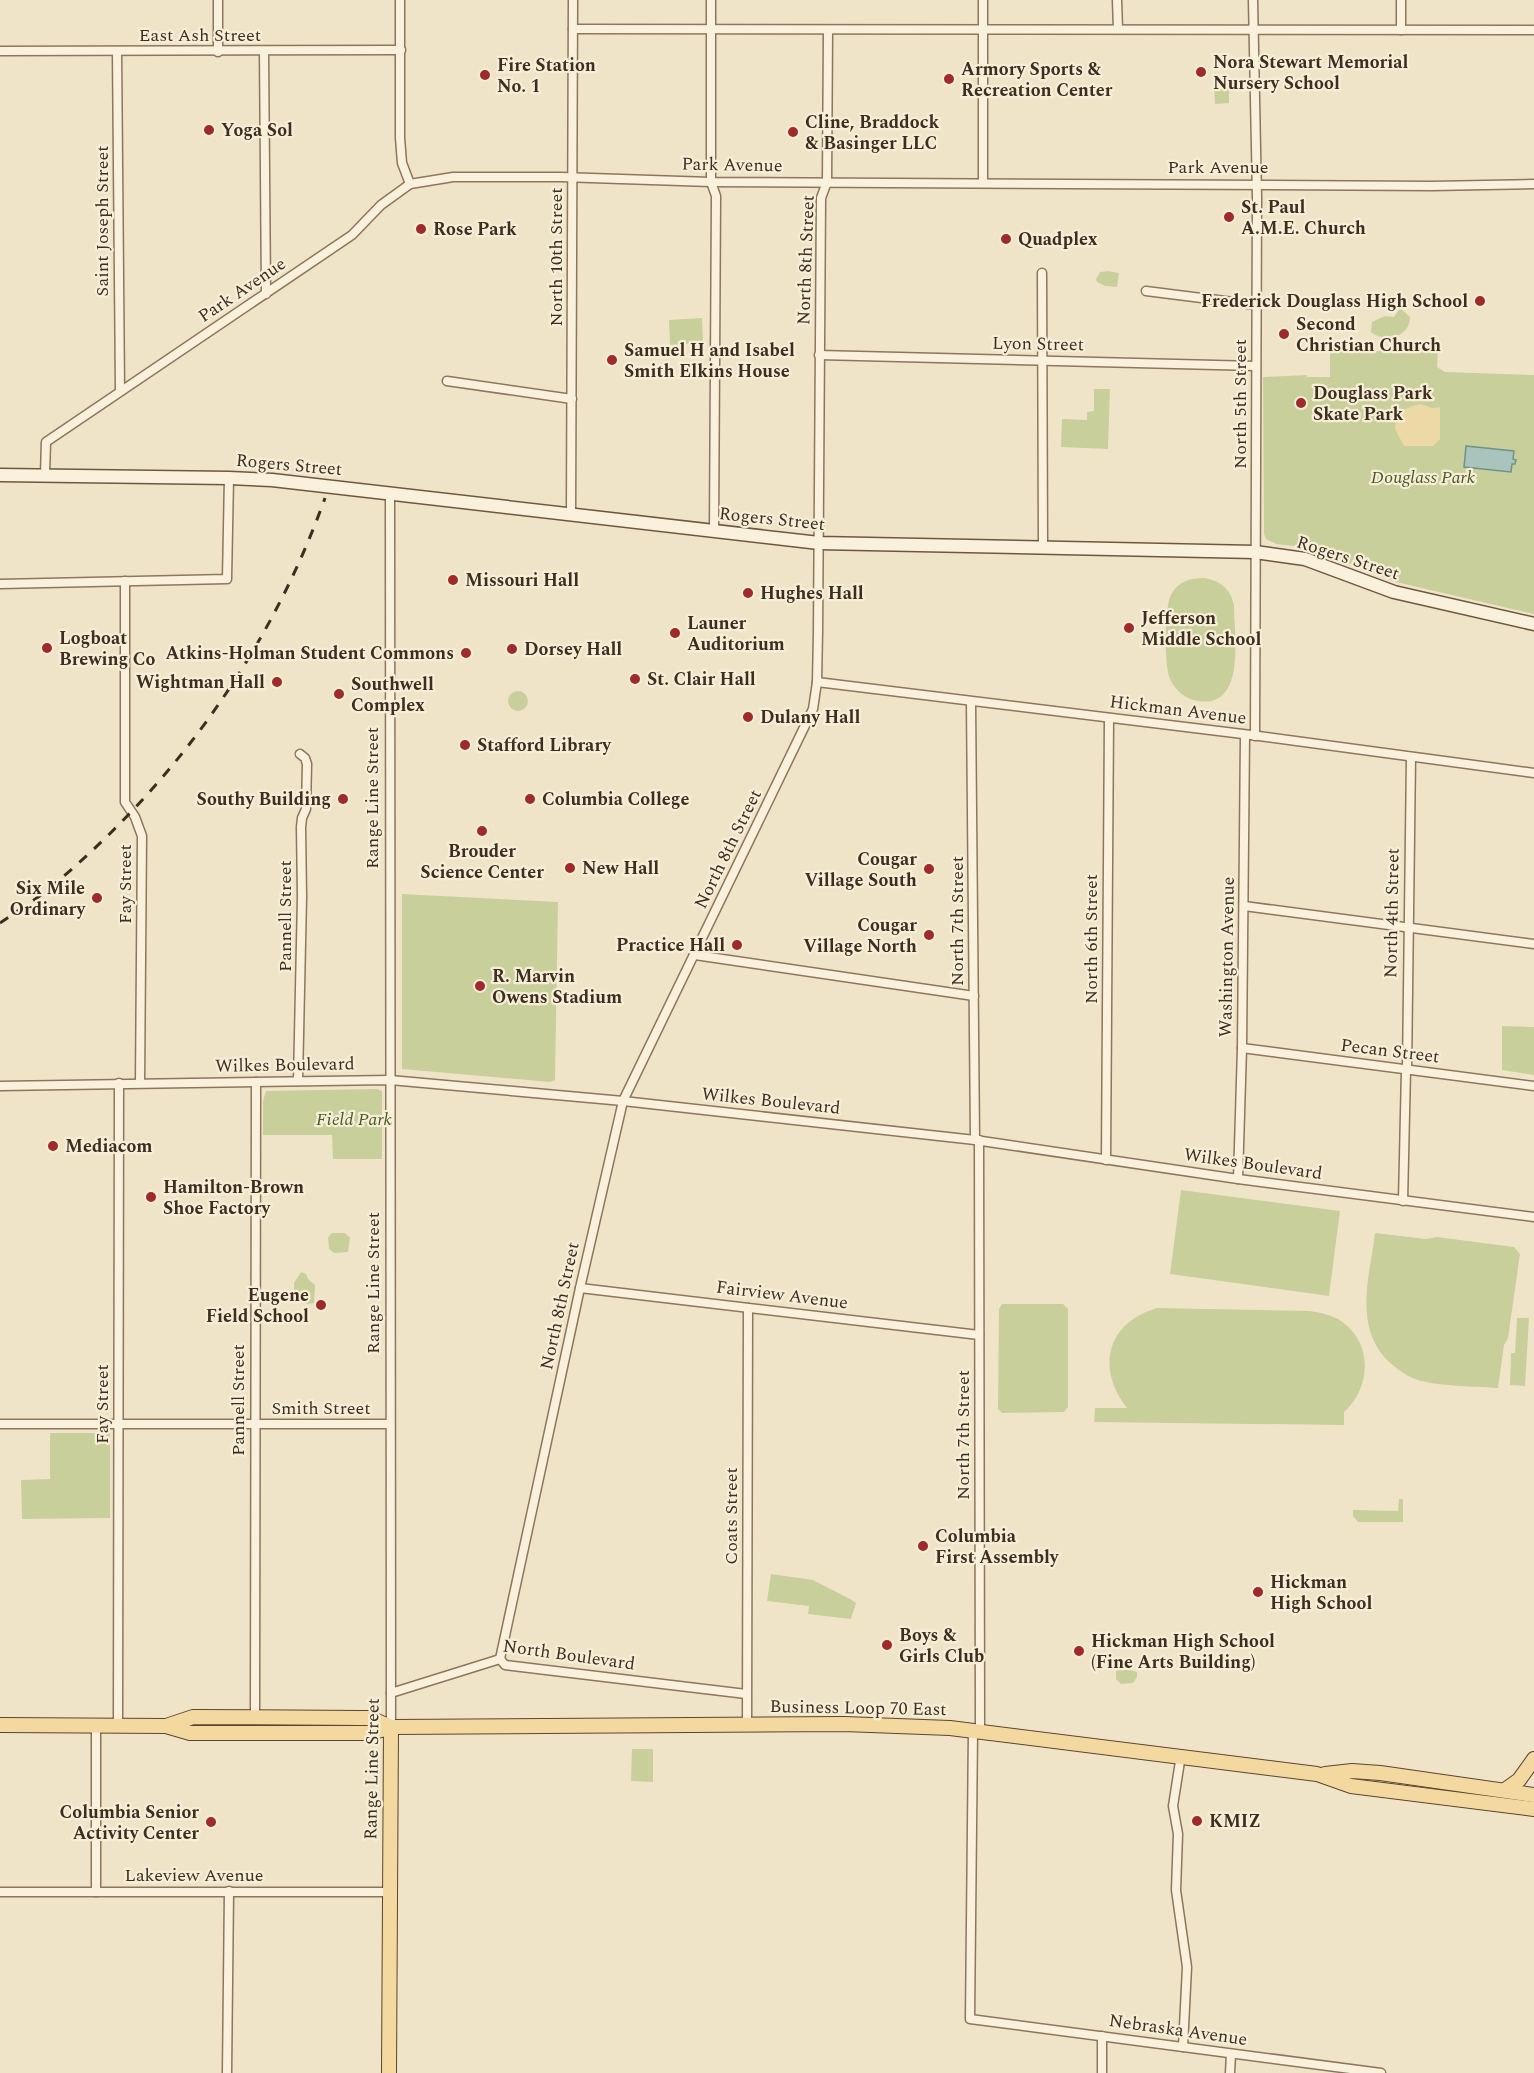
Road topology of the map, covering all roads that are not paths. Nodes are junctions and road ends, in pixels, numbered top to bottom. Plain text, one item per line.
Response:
1 (218, 0) edge
2 (400, 0) edge
3 (573, 0) edge
4 (711, 0) edge
5 (982, 0) edge
6 (1118, 0) edge
7 (1253, 0) edge
8 (1401, 0) edge
9 (710, 28) junction
10 (1118, 28) junction
11 (573, 29) junction
12 (982, 29) junction
13 (1253, 29) junction
14 (828, 30) junction
15 (1401, 30) junction
16 (1534, 30) edge
17 (401, 50) junction
18 (0, 51) edge
19 (117, 51) junction
20 (264, 51) junction
21 (218, 52) junction
22 (573, 177) junction
23 (711, 182) junction
24 (827, 182) junction
25 (983, 182) junction
26 (410, 184) junction
27 (1257, 184) junction
28 (1534, 184) edge
29 (1042, 273) dead end
30 (1146, 291) dead end
31 (266, 294) junction
32 (1257, 305) junction
33 (819, 355) junction
34 (1041, 361) junction
35 (1256, 366) junction
36 (447, 381) dead end
37 (120, 391) junction
38 (572, 399) junction
39 (45, 474) junction
40 (0, 475) edge
41 (229, 478) junction
42 (390, 494) junction
43 (571, 514) junction
44 (714, 531) junction
45 (819, 543) junction
46 (1042, 547) junction
47 (1255, 552) junction
48 (125, 581) junction
49 (0, 584) edge
50 (1534, 624) edge
51 (817, 682) junction
52 (971, 702) junction
53 (1109, 718) junction
54 (1245, 735) junction
55 (1255, 736) junction
56 (300, 754) dead end
57 (1411, 757) junction
58 (1534, 773) edge
59 (1244, 906) junction
60 (1408, 927) junction
61 (1534, 944) edge
62 (695, 955) junction
63 (974, 996) junction
64 (1242, 1048) junction
65 (1407, 1070) junction
66 (390, 1080) junction
67 (298, 1081) junction
68 (256, 1082) junction
69 (119, 1083) junction
70 (140, 1083) junction
71 (0, 1086) edge
72 (1534, 1086) edge
73 (623, 1101) junction
74 (977, 1140) junction
75 (1106, 1160) junction
76 (1238, 1179) junction
77 (1403, 1201) junction
78 (1534, 1217) edge
79 (580, 1288) junction
80 (748, 1308) junction
81 (979, 1335) junction
82 (118, 1423) junction
83 (0, 1424) edge
84 (255, 1424) junction
85 (390, 1424) junction
86 (500, 1659) junction
87 (391, 1693) junction
88 (746, 1694) junction
89 (255, 1718) junction
90 (747, 1724) junction
91 (0, 1725) edge
92 (96, 1725) junction
93 (118, 1725) junction
94 (166, 1726) junction
95 (391, 1726) junction
96 (977, 1730) junction
97 (1181, 1755) junction
98 (1534, 1759) edge
99 (1322, 1775) junction
100 (1505, 1791) junction
101 (1534, 1795) edge
102 (1534, 1809) edge
103 (228, 1891) junction
104 (0, 1892) edge
105 (96, 1892) junction
106 (389, 1892) junction
107 (970, 2019) joint
108 (1102, 2036) junction
109 (1183, 2047) junction
110 (1231, 2054) junction
111 (1359, 2072) edge
112 (227, 2073) edge
113 (389, 2073) edge
114 (1102, 2073) edge
115 (1230, 2073) edge
116 (1381, 2073) edge

1 - 21 street
2 - 17 street
3 - 11 street, North 10th Street
4 - 9 street
5 - 12 street
6 - 10 street
7 - 13 street, North 5th Street
8 - 15 street
9 - 11 street
9 - 14 street
9 - 23 street
10 - 12 street
10 - 13 street
11 - 22 street, North 10th Street
12 - 14 street
12 - 25 street
13 - 15 street
13 - 27 street, North 5th Street
14 - 24 street, North 8th Street
15 - 16 street
17 - 20 street, East Ash Street
17 - 26 street
18 - 19 street, East Ash Street
19 - 21 street, East Ash Street
19 - 37 street, Saint Joseph Street
20 - 21 street, East Ash Street
20 - 31 street
22 - 23 street, Park Avenue
22 - 26 street, Park Avenue
22 - 38 street, North 10th Street
23 - 24 street, Park Avenue
23 - 44 street
24 - 25 street, Park Avenue
24 - 33 street, North 8th Street
25 - 27 street, Park Avenue
26 - 31 street, Park Avenue
27 - 28 street, Park Avenue
27 - 32 street, North 5th Street
29 - 34 street
30 - 32 street
31 - 37 street, Park Avenue
32 - 35 street, North 5th Street
33 - 34 street, Lyon Street
33 - 45 street, North 8th Street
34 - 35 street, Lyon Street
34 - 46 street
35 - 47 street, North 5th Street
36 - 38 street
37 - 39 street, Park Avenue
38 - 43 street, North 10th Street
39 - 40 street, Rogers Street
39 - 41 street, Rogers Street
41 - 42 street, Rogers Street
41 - 48 street
42 - 43 street, Rogers Street
42 - 66 street, Range Line Street
43 - 44 street, Rogers Street
44 - 45 street, Rogers Street
45 - 46 street, Rogers Street
45 - 51 street, North 8th Street
46 - 47 street, Rogers Street
47 - 50 street, Rogers Street
47 - 55 street, North 5th Street
48 - 49 street
48 - 70 street, Fay Street
51 - 52 street, Hickman Avenue
51 - 62 street, North 8th Street
52 - 53 street, Hickman Avenue
52 - 63 street, North 7th Street
53 - 54 street, Hickman Avenue
53 - 75 street, North 6th Street
54 - 55 street, Hickman Avenue
54 - 59 street, Washington Avenue
55 - 57 street, Hickman Avenue
56 - 67 street, Pannell Street
57 - 58 street, Hickman Avenue
57 - 60 street, North 4th Street
59 - 60 street
59 - 64 street, Washington Avenue
60 - 61 street
60 - 65 street, North 4th Street
62 - 63 street
62 - 73 street, North 8th Street
63 - 74 street, North 7th Street
64 - 65 street, Pecan Street
64 - 76 street, Washington Avenue
65 - 72 street, Pecan Street
65 - 77 street, North 4th Street
66 - 67 street, Wilkes Boulevard
66 - 73 street, Wilkes Boulevard
66 - 85 street, Range Line Street
67 - 68 street, Wilkes Boulevard
68 - 70 street, Wilkes Boulevard
68 - 84 street, Pannell Street
69 - 70 street, Wilkes Boulevard
69 - 71 street, Wilkes Boulevard
69 - 82 street, Fay Street
73 - 74 street, Wilkes Boulevard
73 - 79 street, North 8th Street
74 - 75 street, Wilkes Boulevard
74 - 81 street, North 7th Street
75 - 76 street, Wilkes Boulevard
76 - 77 street, Wilkes Boulevard
77 - 78 street, Wilkes Boulevard
79 - 80 street, Fairview Avenue
79 - 86 street, North 8th Street
80 - 81 street, Fairview Avenue
80 - 88 street, Coats Street
81 - 96 street, North 7th Street
82 - 83 street, Smith Street
82 - 84 street, Smith Street
82 - 93 street, Fay Street
84 - 85 street, Smith Street
84 - 89 street, Pannell Street
85 - 87 street, Range Line Street
86 - 87 street, North Boulevard
86 - 88 street, North Boulevard
87 - 95 street, Range Line Street
88 - 90 street, Coats Street
89 - 94 main road, Business Loop 70 East
89 - 95 main road, Business Loop 70 East
90 - 95 main road, Business Loop 70 East
90 - 96 main road, Business Loop 70 East
91 - 92 main road, Business Loop 70 East
92 - 93 main road, Business Loop 70 East
92 - 105 street
93 - 94 main road, Business Loop 70 East
94 - 95 main road, Business Loop 70 East
95 - 106 main road, Range Line Street
96 - 97 main road, Business Loop 70 East
96 - 107 street, North 7th Street
97 - 99 main road, Business Loop 70 East
97 - 109 street
98 - 100 main road
99 - 100 main road, Business Loop 70 East
99 - 102 main road, Business Loop 70 East
100 - 101 main road, Business Loop 70 East
103 - 105 street, Lakeview Avenue
103 - 106 street, Lakeview Avenue
103 - 112 street
104 - 105 street, Lakeview Avenue
106 - 113 main road, Range Line Street
107 - 108 street, Nebraska Avenue
108 - 109 street, Nebraska Avenue
108 - 114 street
109 - 110 street, Nebraska Avenue
110 - 111 street, Nebraska Avenue
110 - 115 street
111 - 116 street, Nebraska Avenue

